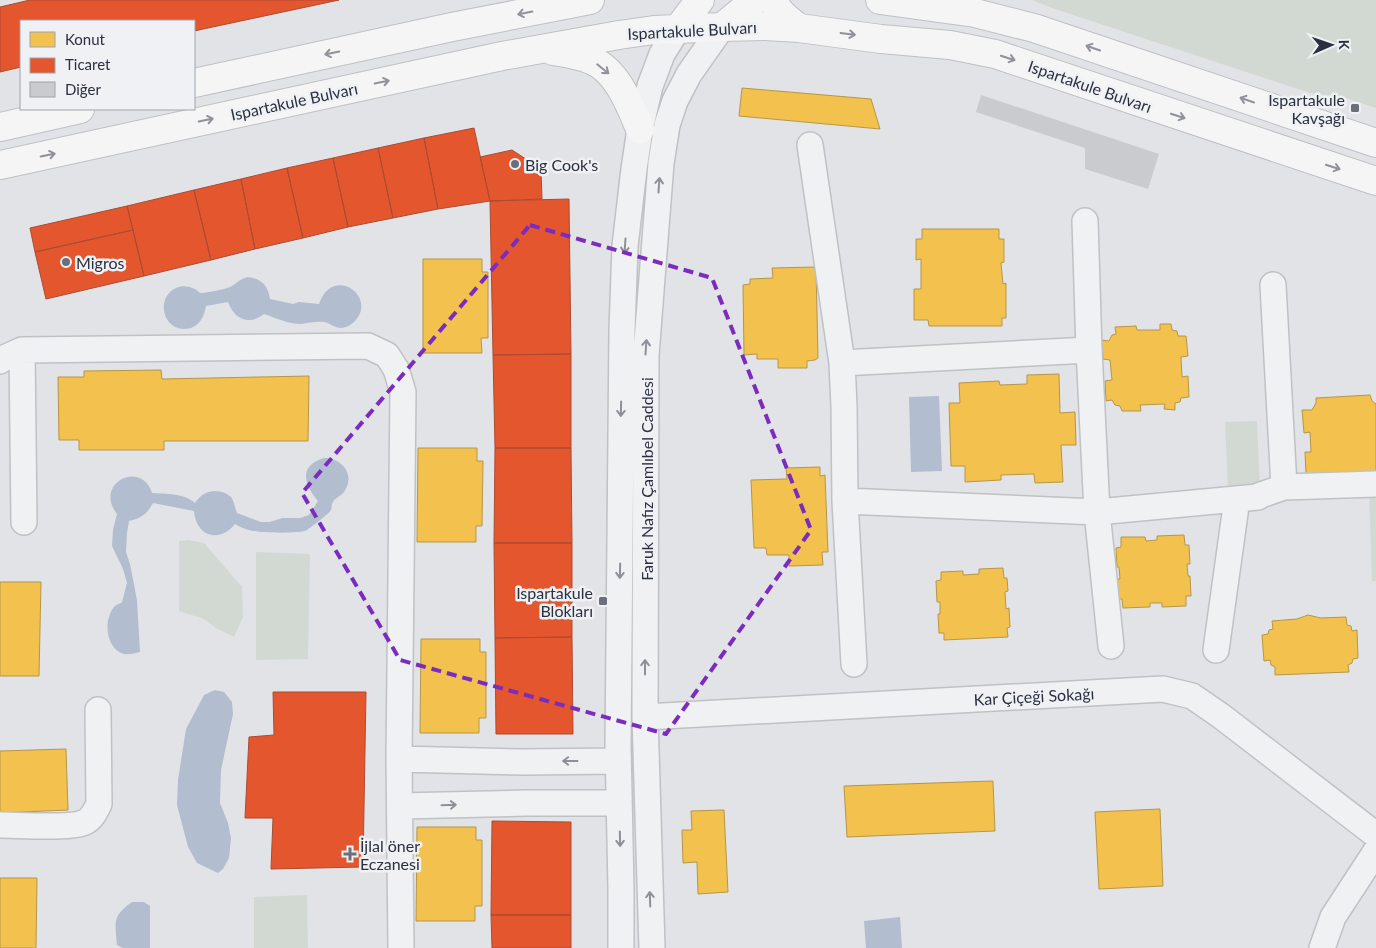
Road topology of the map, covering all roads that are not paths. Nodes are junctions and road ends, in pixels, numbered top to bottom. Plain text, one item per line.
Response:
1 (590, 0) edge
2 (700, 0) edge
3 (755, 0) edge
4 (773, 0) edge
5 (880, 0) edge
6 (964, 0) edge
7 (1015, 22) junction
8 (722, 27) junction
9 (799, 28) junction
10 (677, 30) junction
11 (541, 48) junction
12 (195, 83) edge
13 (76, 110) edge
14 (0, 127) edge
15 (640, 128) junction
16 (1376, 143) edge
17 (810, 145) dead end
18 (0, 165) edge
19 (1376, 181) edge
20 (1085, 221) dead end
21 (1273, 285) dead end
22 (1089, 350) junction
23 (6, 351) edge
24 (842, 363) junction
25 (1376, 484) edge
26 (1284, 487) junction
27 (1237, 499) junction
28 (845, 501) junction
29 (1097, 512) junction
30 (24, 522) dead end
31 (1110, 646) dead end
32 (1216, 650) dead end
33 (854, 664) dead end
34 (618, 694) junction
35 (98, 710) dead end
36 (645, 716) junction
37 (618, 750) junction
38 (400, 759) junction
39 (619, 803) junction
40 (400, 806) junction
41 (0, 825) edge
42 (1376, 835) edge
43 (1376, 851) edge
44 (401, 948) edge
45 (621, 948) edge
46 (652, 948) edge
47 (1322, 948) edge

1 -> 12 main road
2 - 10 main road
3 - 8 main road
4 - 9 main road
5 - 7 main road
6 - 7 main road
16 -> 7 main road
8 - 9 main road, Ispartakule Bulvarı
8 - 10 main road, Ispartakule Bulvarı
36 -> 8 street, Faruk Nafız Çamlıbel Caddesi
9 -> 19 main road, Ispartakule Bulvarı
10 - 11 main road, Ispartakule Bulvarı
10 - 15 street, Faruk Nafız Çamlıbel Caddesi
11 -> 15 main road
18 -> 11 main road, Ispartakule Bulvarı
13 - 14 main road
15 -> 34 street, Faruk Nafız Çamlıbel Caddesi
17 - 24 street
20 - 22 street
21 - 26 street
22 - 24 street
22 - 29 street
23 - 30 street
23 - 38 street
24 - 28 street
25 - 26 street
26 - 27 street
27 - 29 street
27 - 32 street
28 - 29 street
28 - 33 street
29 - 31 street
34 - 36 street
34 - 37 street, Faruk Nafız Çamlıbel Caddesi
35 - 41 street
36 - 37 street
36 - 42 street, Kar Çiçeği Sokağı
46 -> 36 street, Faruk Nafız Çamlıbel Caddesi
37 -> 38 street
37 - 39 street, Faruk Nafız Çamlıbel Caddesi
38 - 40 street
40 -> 39 street
39 -> 45 street, Faruk Nafız Çamlıbel Caddesi
40 - 44 street
43 - 47 street

